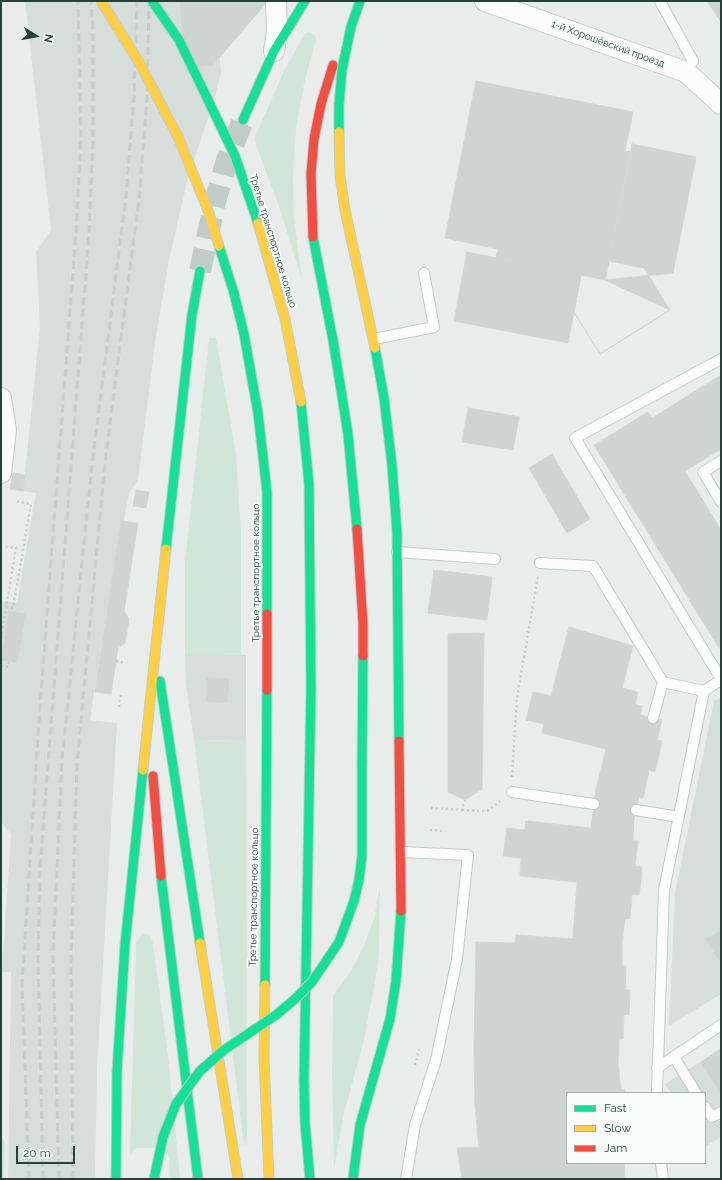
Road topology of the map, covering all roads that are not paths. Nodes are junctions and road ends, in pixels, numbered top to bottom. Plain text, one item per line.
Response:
1 (101, 1) edge
2 (152, 1) edge
3 (276, 1) edge
4 (306, 1) edge
5 (359, 1) edge
6 (485, 1) edge
7 (660, 1) edge
8 (274, 51) junction
9 (686, 72) junction
10 (721, 104) edge
11 (243, 120) tunnel mouth
12 (200, 271) tunnel mouth
13 (424, 272) dead end
14 (374, 339) junction
15 (721, 359) edge
16 (1, 398) edge
17 (721, 461) edge
18 (1, 473) edge
19 (721, 502) edge
20 (397, 552) junction
21 (495, 559) dead end
22 (540, 563) road end
23 (159, 608) junction
24 (152, 670) junction
25 (721, 680) edge
26 (663, 682) junction
27 (704, 691) junction
28 (654, 718) dead end
29 (512, 792) road end
30 (594, 804) dead end
31 (636, 810) dead end
32 (679, 817) junction
33 (401, 852) junction
34 (721, 1025) edge
35 (674, 1057) junction
36 (657, 1068) junction
37 (657, 1092) edge
38 (695, 1092) edge
39 (706, 1109) edge
40 (721, 1112) edge
41 (661, 1164) edge
42 (116, 1179) edge
43 (154, 1179) edge
44 (198, 1179) edge
45 (238, 1179) edge
46 (269, 1179) edge
47 (310, 1179) edge
48 (353, 1179) edge
49 (406, 1179) edge
50 (663, 1179) edge

1 - 46 main road, Третье транспортное кольцо, bridge
2 - 47 main road, Третье транспортное кольцо, bridge
3 - 8 street
4 - 8 main road
5 - 14 main road
5 - 43 main road, bridge
6 - 9 street, 1-й Хорошёвский проезд
7 - 9 lane
8 - 11 main road
9 - 10 street, 1-й Хорошёвский проезд
12 - 23 main road
13 - 14 lane
14 - 20 main road
15 - 25 lane
16 - 18 street
17 - 19 lane
20 - 21 lane
20 - 33 main road
22 - 26 lane
23 - 24 main road
23 - 45 main road
24 - 42 main road
24 - 44 main road
25 - 27 lane
26 - 27 lane
26 - 28 lane
27 - 32 lane
29 - 30 lane
31 - 32 lane
32 - 36 lane
33 - 48 main road
33 - 49 lane
34 - 35 lane
35 - 36 lane
35 - 38 lane
36 - 37 lane
39 - 40 lane
41 - 50 lane

